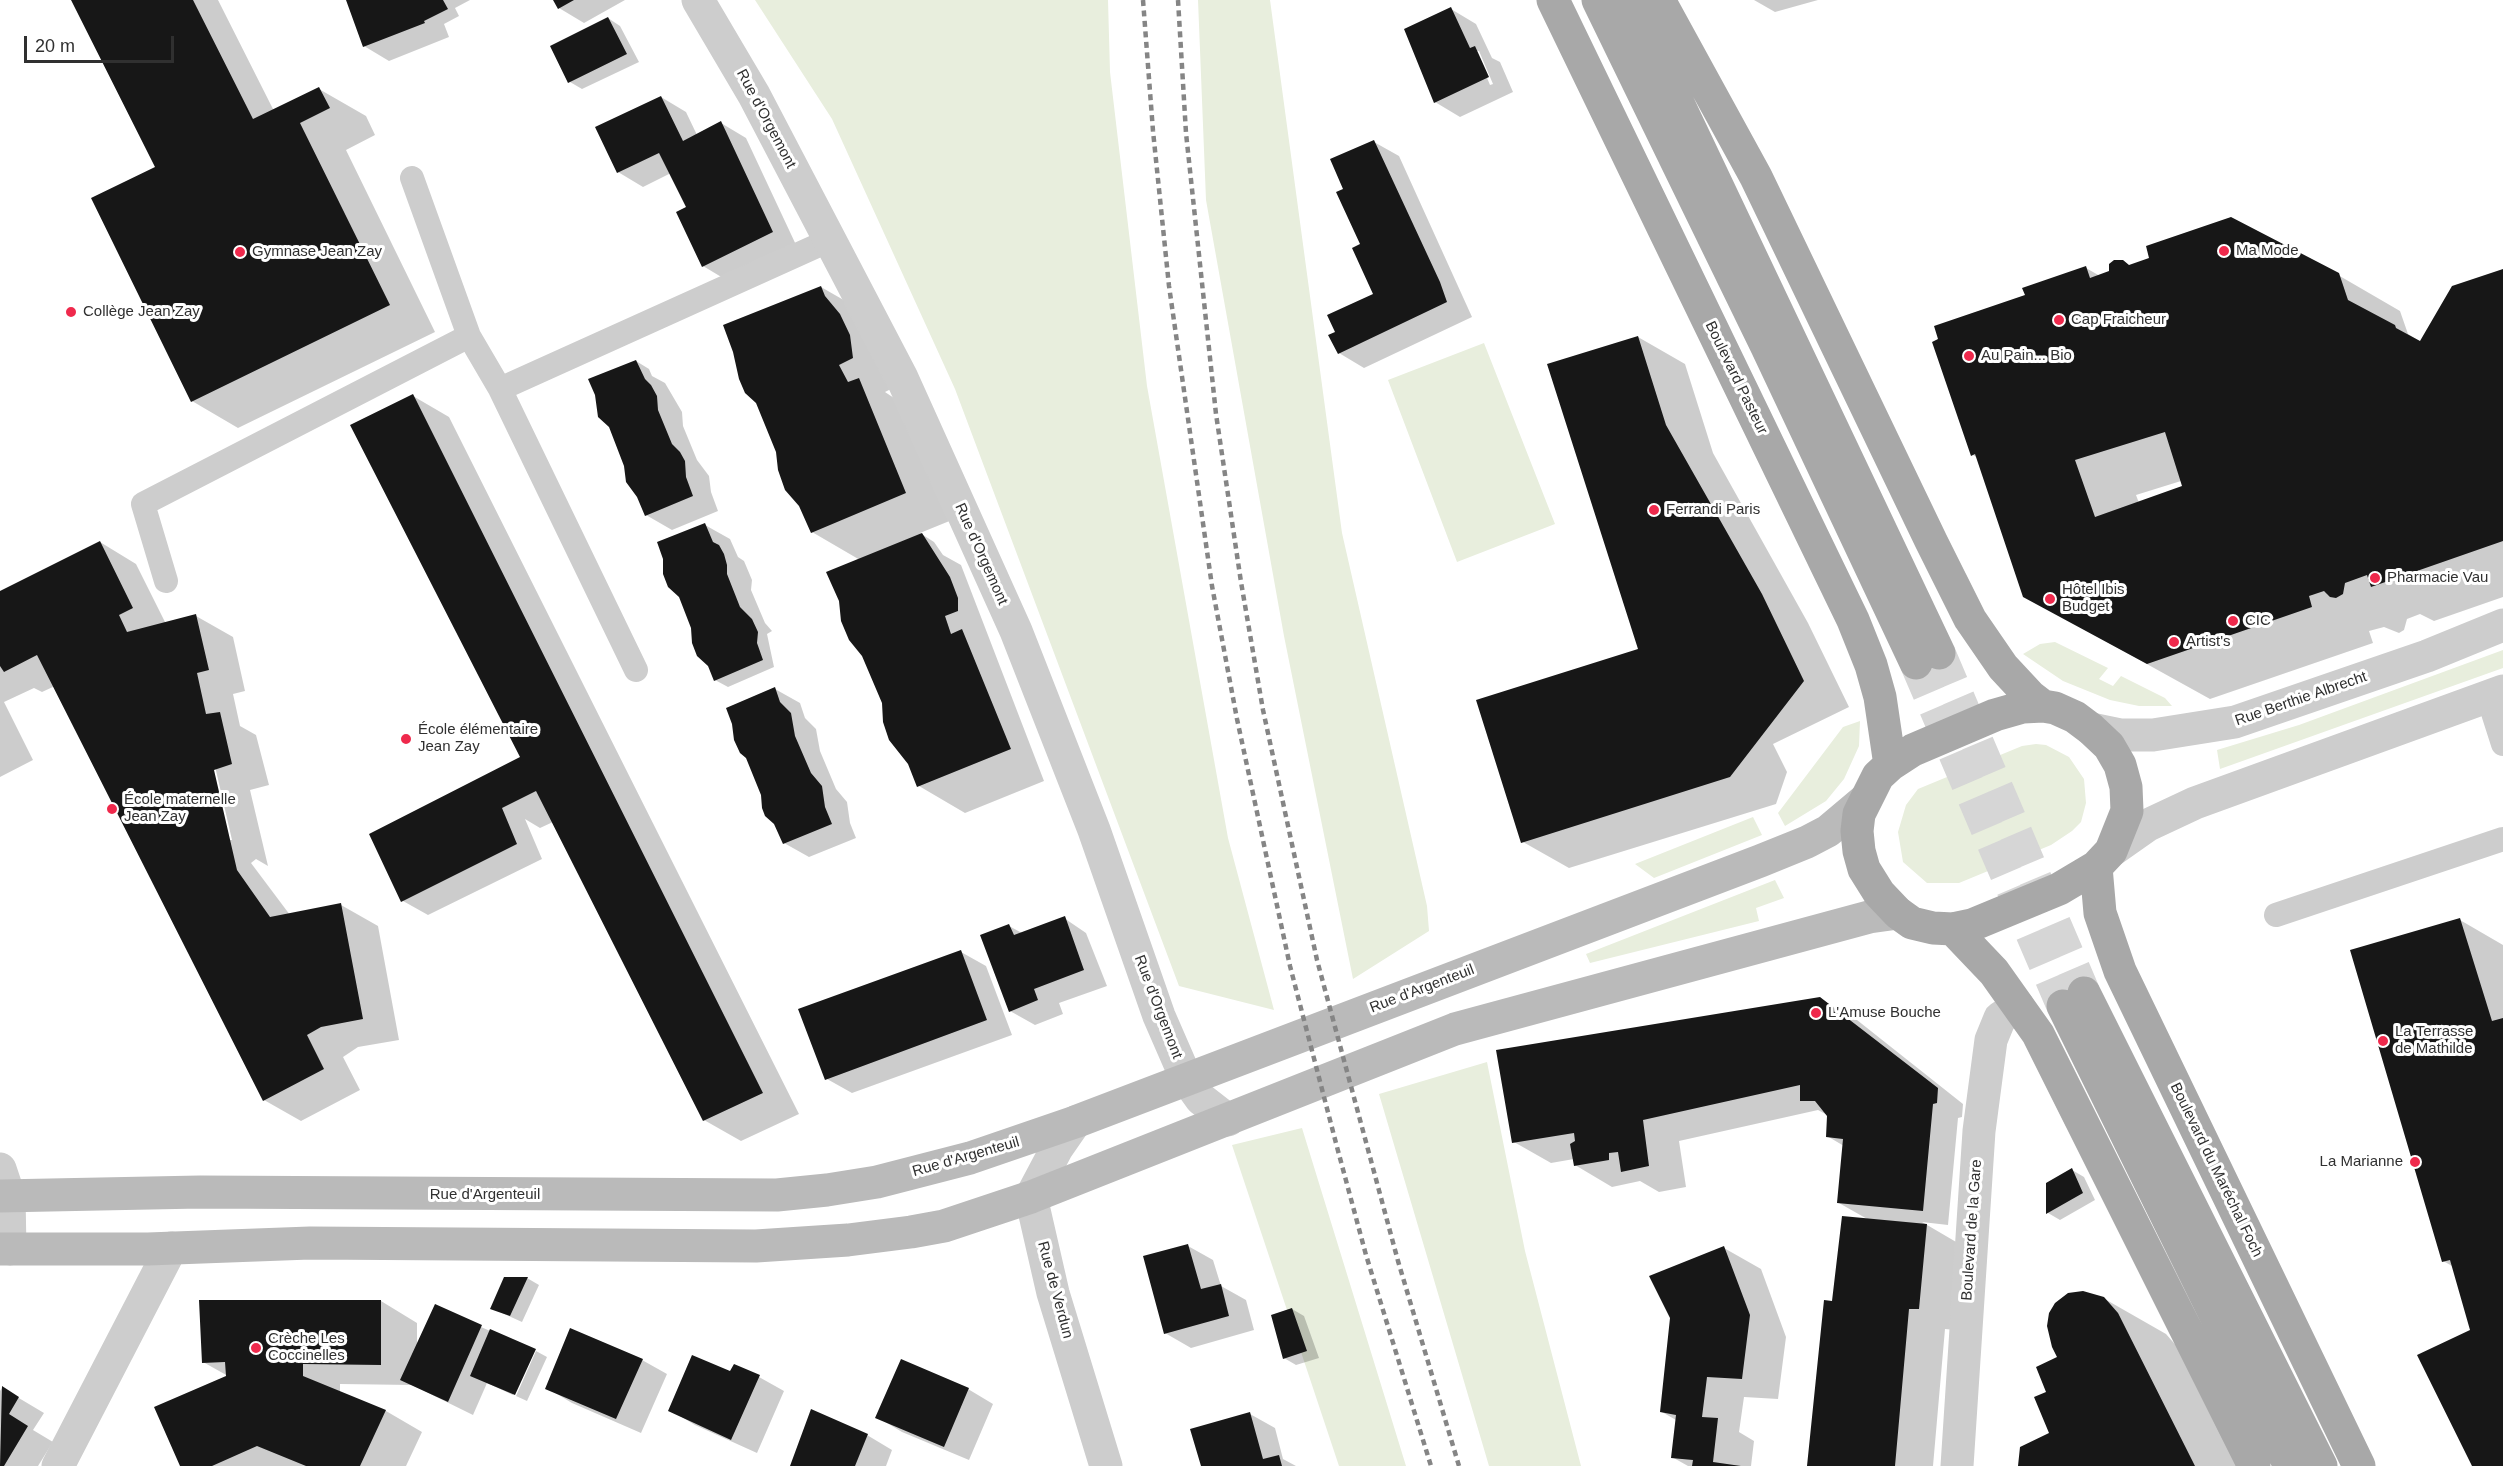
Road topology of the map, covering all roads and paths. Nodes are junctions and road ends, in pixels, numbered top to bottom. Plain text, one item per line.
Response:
1 (698, 0) edge
2 (1553, 0) edge
3 (1598, 0) edge
4 (1629, 0) edge
5 (1659, 0) edge
6 (412, 178) dead end
7 (830, 240) junction
8 (469, 336) junction
9 (500, 389) junction
10 (166, 581) dead end
11 (2503, 625) edge
12 (636, 670) dead end
13 (2495, 694) edge
14 (2043, 706) junction
15 (2091, 729) junction
16 (2503, 744) edge
17 (1890, 765) junction
18 (1866, 799) junction
19 (2503, 839) edge
20 (2103, 859) junction
21 (1898, 913) junction
22 (2276, 915) dead end
23 (1953, 929) junction
24 (2018, 1006) junction
25 (1186, 1078) junction
26 (1228, 1120) junction
27 (1075, 1122) junction
28 (3, 1187) edge
29 (1031, 1197) junction
30 (171, 1248) junction
31 (5, 1249) edge
32 (58, 1466) edge
33 (1106, 1466) edge
34 (1957, 1466) edge
35 (2254, 1466) edge
36 (2290, 1466) edge
37 (2321, 1466) edge
38 (2359, 1466) edge

1 - 7 street, Rue d'Orgemont
2 - 17 main road, Boulevard Pasteur
3 - 4 main road
5 - 14 main road
6 - 8 lane
7 - 9 lane
7 - 25 street, Rue d'Orgemont
8 - 9 lane
8 - 10 lane
9 - 12 lane
11 - 15 street, Rue Berthie Albrecht
13 - 16 lane
13 - 20 street
14 - 15 main road
14 - 17 main road
15 - 20 main road
17 - 18 main road
18 - 21 main road
18 - 25 main road, Rue d'Argenteuil
19 - 22 lane
20 - 23 main road
20 - 38 main road, Boulevard du Maréchal Foch
21 - 23 main road
21 - 26 main road
23 - 24 main road
24 - 34 street, Boulevard de la Gare
24 - 35 main road
25 - 26 street, Rue d'Orgemont
25 - 27 main road, Rue d'Argenteuil
26 - 29 main road
27 - 28 main road, Rue d'Argenteuil
27 - 29 street
28 - 31 street
29 - 30 main road
29 - 33 street, Rue de Verdun
30 - 31 main road
30 - 32 street
36 - 37 main road

